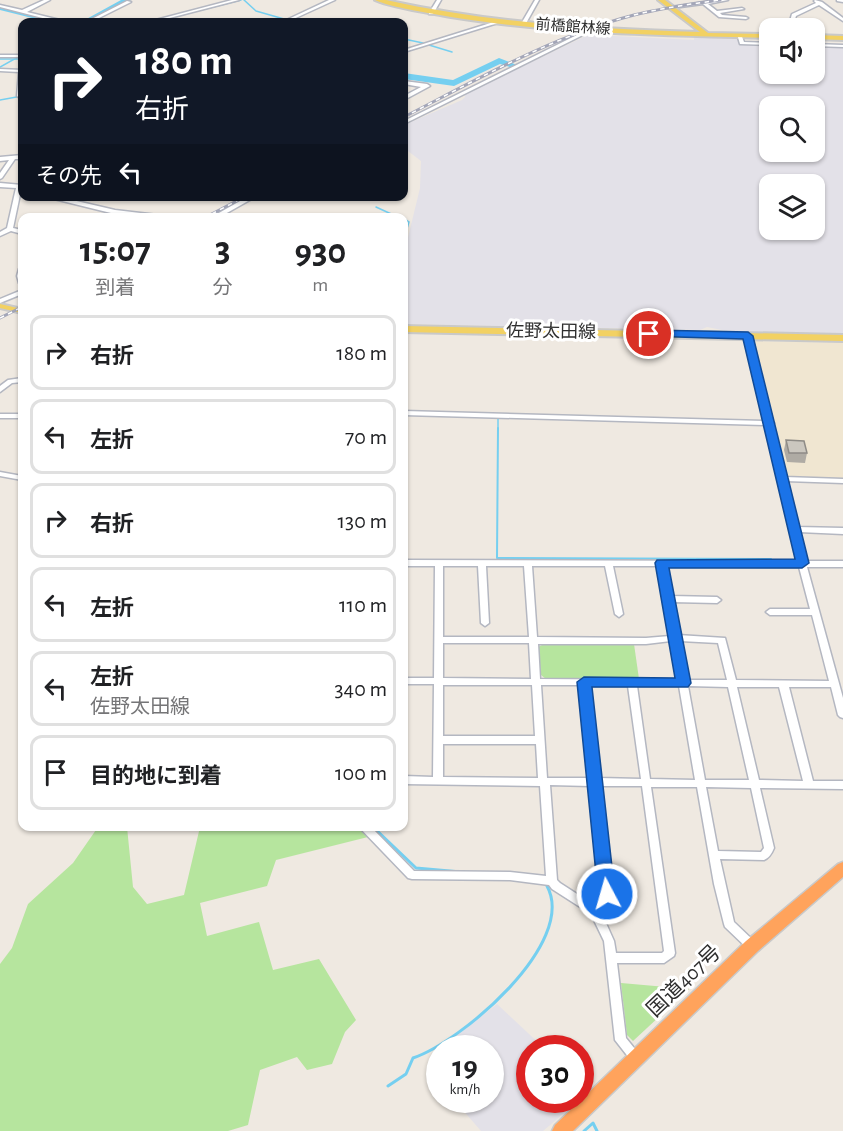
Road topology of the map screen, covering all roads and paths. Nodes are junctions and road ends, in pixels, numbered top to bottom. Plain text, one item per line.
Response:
1 (48, 0) edge
2 (237, 0) edge
3 (333, 0) edge
4 (378, 0) edge
5 (439, 0) edge
6 (537, 0) edge
7 (656, 0) edge
8 (661, 0) edge
9 (726, 0) edge
10 (817, 1) edge
11 (129, 2) dead end
12 (704, 3) junction
13 (0, 6) edge
14 (673, 7) junction
15 (22, 12) junction
16 (716, 12) junction
17 (431, 13) junction
18 (46, 18) edge
19 (96, 18) edge
20 (166, 18) edge
21 (293, 18) edge
22 (793, 18) edge
23 (843, 20) edge
24 (498, 22) junction
25 (523, 24) junction
26 (592, 29) junction
27 (704, 34) junction
28 (739, 35) junction
29 (759, 36) edge
30 (825, 37) edge
31 (843, 38) edge
32 (759, 44) edge
33 (825, 45) edge
34 (843, 46) edge
35 (408, 50) edge
36 (18, 55) edge
37 (0, 56) edge
38 (0, 70) edge
39 (18, 71) edge
40 (408, 84) edge
41 (408, 96) edge
42 (408, 121) edge
43 (18, 158) edge
44 (0, 159) edge
45 (12, 159) junction
46 (0, 177) edge
47 (0, 185) edge
48 (18, 187) edge
49 (18, 198) edge
50 (66, 201) edge
51 (245, 201) edge
52 (126, 213) edge
53 (222, 213) edge
54 (10, 229) junction
55 (18, 231) edge
56 (0, 234) edge
57 (18, 294) edge
58 (0, 301) edge
59 (0, 306) edge
60 (18, 310) edge
61 (408, 329) edge
62 (748, 336) junction
63 (843, 338) edge
64 (18, 380) edge
65 (0, 390) edge
66 (408, 413) edge
67 (18, 416) edge
68 (0, 417) edge
69 (770, 423) junction
70 (0, 474) edge
71 (18, 477) edge
72 (783, 479) junction
73 (843, 481) edge
74 (795, 529) junction
75 (843, 531) edge
76 (702, 554) dead end
77 (408, 562) edge
78 (439, 563) junction
79 (482, 563) junction
80 (528, 563) junction
81 (608, 563) junction
82 (661, 563) junction
83 (705, 563) junction
84 (802, 563) junction
85 (843, 564) edge
86 (668, 599) junction
87 (717, 600) dead end
88 (770, 612) dead end
89 (816, 612) junction
90 (619, 614) dead end
91 (485, 623) dead end
92 (675, 638) junction
93 (439, 640) junction
94 (533, 641) junction
95 (408, 681) edge
96 (439, 681) junction
97 (536, 682) junction
98 (584, 682) junction
99 (632, 682) junction
100 (683, 683) junction
101 (733, 683) junction
102 (783, 683) junction
103 (834, 684) junction
104 (843, 715) edge
105 (438, 740) junction
106 (540, 740) junction
107 (408, 780) edge
108 (438, 781) junction
109 (544, 783) junction
110 (595, 783) junction
111 (646, 783) junction
112 (702, 784) junction
113 (755, 784) junction
114 (809, 784) junction
115 (843, 784) edge
116 (368, 831) edge
117 (716, 855) junction
118 (843, 868) edge
119 (552, 881) junction
120 (595, 911) junction
121 (752, 946) junction
122 (611, 958) junction
123 (637, 1059) junction
124 (561, 1131) edge

1 - 15 street
2 - 20 street
3 - 21 street
4 - 17 main road, 前橋館林線
5 - 17 street
6 - 25 street
7 - 27 main road
8 - 14 main road
9 - 12 street
10 - 22 street
10 - 23 street
11 - 19 street
12 - 14 street
12 - 16 street
13 - 15 street
14 - 27 main road
15 - 18 street
16 - 16 street
17 - 24 main road, 前橋館林線
24 - 25 main road, 前橋館林線
24 - 35 street
25 - 26 main road, 前橋館林線
26 - 27 main road, 前橋館林線
26 - 42 street
27 - 28 main road, 前橋館林線
28 - 29 main road, 前橋館林線
28 - 32 street
30 - 31 main road
33 - 34 street
36 - 37 street
38 - 39 street
40 - 41 street
43 - 45 street
44 - 45 street
45 - 46 street
47 - 48 street
49 - 54 street
50 - 52 street
51 - 53 street
54 - 55 street
54 - 56 street
57 - 58 street
59 - 60 main road
61 - 62 main road, 佐野太田線
62 - 63 main road, 佐野太田線
62 - 69 street
64 - 65 street
66 - 69 street
67 - 68 street
69 - 72 street
70 - 71 street
72 - 73 street
72 - 74 street
74 - 75 street
74 - 84 street
76 - 83 street
77 - 78 street
78 - 79 street
78 - 93 street
79 - 80 street
79 - 91 street
80 - 81 street
80 - 94 street
81 - 82 street
81 - 90 street
82 - 83 street
82 - 86 street
83 - 84 street
84 - 85 street
84 - 89 street
86 - 87 street
86 - 92 street
88 - 89 street
89 - 103 street
92 - 94 street
92 - 100 street
92 - 101 street
93 - 94 street
93 - 96 street
94 - 97 street
95 - 96 street
96 - 97 street
96 - 105 street
97 - 98 street
97 - 106 street
98 - 99 street
98 - 110 street
99 - 100 street
99 - 111 street
100 - 101 street
100 - 112 street
101 - 102 street
101 - 113 street
102 - 103 street
102 - 114 street
103 - 104 street
105 - 106 street
105 - 108 street
106 - 109 street
107 - 108 street
108 - 109 street
109 - 110 street
109 - 119 street
110 - 111 street
110 - 120 street
111 - 112 street
111 - 122 street
112 - 113 street
112 - 117 street
113 - 114 street
113 - 117 street
114 - 115 street
116 - 119 street
117 - 121 street
118 - 121 highway, 国道407号
119 - 120 street
120 - 122 street
121 - 123 highway, 国道407号
122 - 123 street
123 - 124 highway, 国道407号

